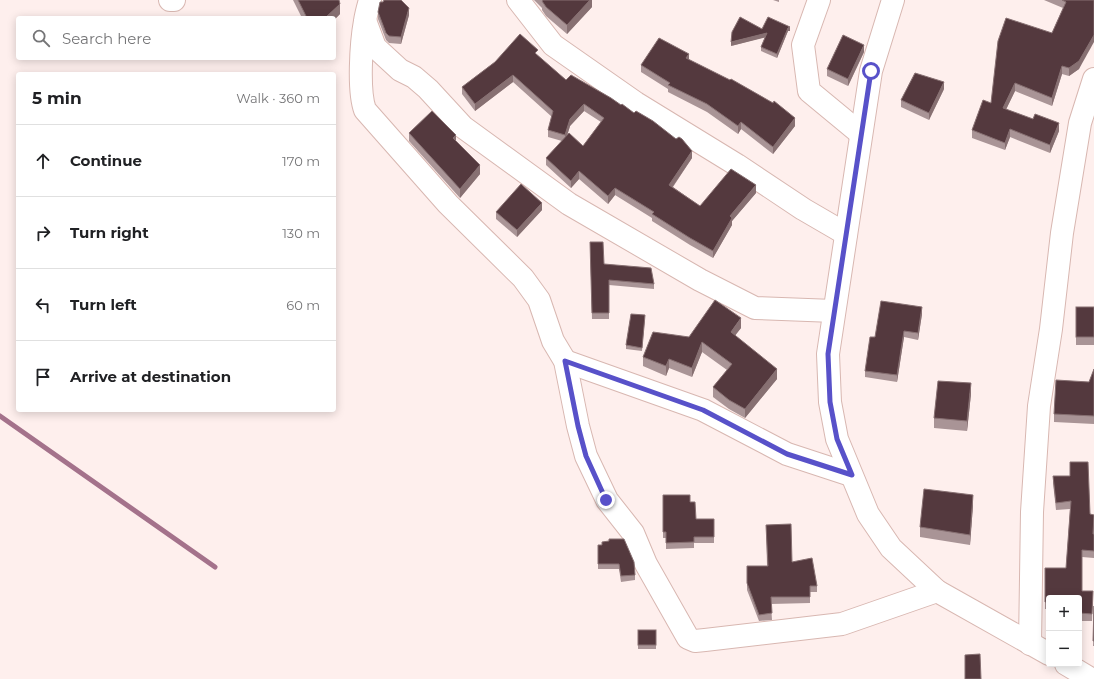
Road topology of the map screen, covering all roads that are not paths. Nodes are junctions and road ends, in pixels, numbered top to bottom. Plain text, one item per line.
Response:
1 (170, 0) edge
2 (174, 0) edge
3 (358, 0) edge
4 (518, 0) edge
5 (819, 0) edge
6 (893, 0) edge
7 (367, 10) edge
8 (1094, 79) edge
9 (861, 134) junction
10 (846, 234) junction
11 (834, 311) junction
12 (565, 361) junction
13 (852, 475) junction
14 (937, 591) junction
15 (1030, 644) junction
16 (1046, 652) edge
17 (1071, 667) edge
18 (1091, 679) edge

1 - 2 street
3 - 7 street
4 - 10 street
5 - 9 street
6 - 9 street
7 - 11 street
7 - 12 street
8 - 15 street
9 - 10 street
10 - 11 street
11 - 13 street
12 - 13 street
12 - 14 street
13 - 14 street
14 - 15 street
15 - 16 street
17 - 18 street

